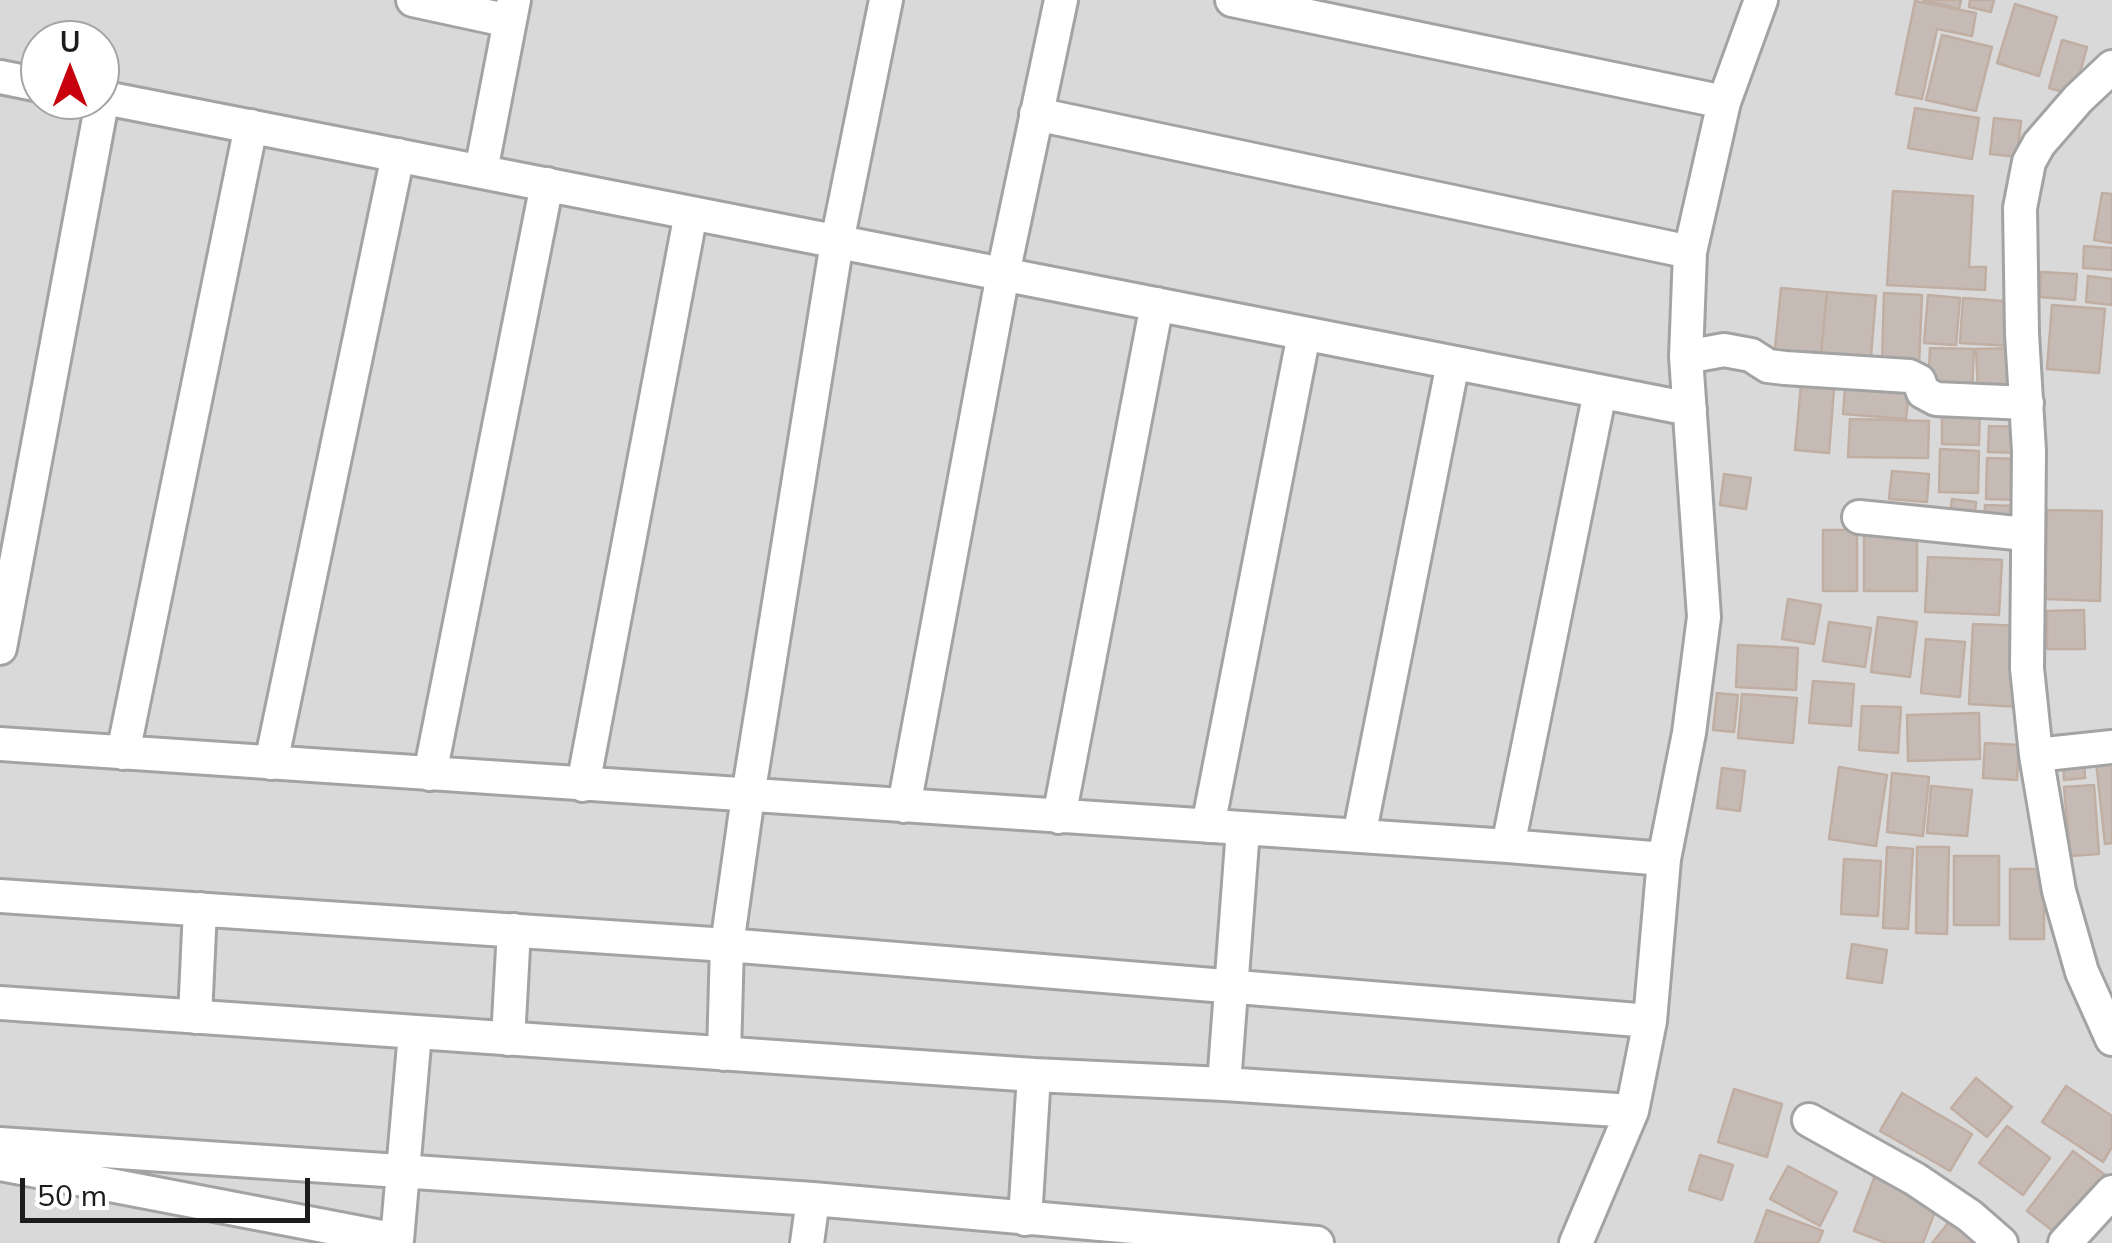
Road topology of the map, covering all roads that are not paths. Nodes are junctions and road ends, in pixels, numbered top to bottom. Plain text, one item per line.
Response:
1 (412, 0) edge
2 (886, 0) edge
3 (1060, 0) edge
4 (1232, 0) edge
5 (1761, 0) edge
6 (512, 10) edge
7 (2112, 67) edge
8 (120, 100) edge
9 (1724, 102) junction
10 (1036, 114) junction
11 (98, 120) edge
12 (252, 126) junction
13 (398, 155) junction
14 (481, 172) junction
15 (548, 184) junction
16 (691, 213) junction
17 (837, 242) junction
18 (1690, 252) junction
19 (1003, 274) junction
20 (1157, 304) junction
21 (1304, 334) junction
22 (1686, 357) junction
23 (1453, 363) junction
24 (1600, 392) junction
25 (2027, 403) junction
26 (1690, 409) junction
27 (1859, 517) dead end
28 (2026, 534) junction
29 (0, 648) edge
30 (0, 744) edge
31 (2112, 747) edge
32 (123, 753) junction
33 (2036, 755) junction
34 (270, 763) junction
35 (430, 774) junction
36 (582, 785) junction
37 (748, 796) junction
38 (904, 806) junction
39 (1059, 817) junction
40 (1208, 826) junction
41 (1243, 829) junction
42 (1359, 836) junction
43 (1508, 846) junction
44 (1664, 860) junction
45 (0, 896) edge
46 (200, 909) junction
47 (514, 930) junction
48 (727, 945) junction
49 (1231, 988) junction
50 (0, 1003) edge
51 (195, 1017) junction
52 (1650, 1021) junction
53 (415, 1032) junction
54 (2112, 1038) edge
55 (508, 1039) junction
56 (724, 1054) junction
57 (1034, 1076) junction
58 (1224, 1084) junction
59 (1632, 1110) junction
60 (1809, 1120) dead end
61 (0, 1144) edge
62 (0, 1164) edge
63 (403, 1171) junction
64 (2112, 1192) edge
65 (813, 1199) junction
66 (1025, 1218) junction
67 (807, 1243) edge
68 (1316, 1243) edge
69 (1576, 1243) edge
70 (2001, 1243) edge
71 (2065, 1243) edge

1 - 6 street
2 - 17 street
3 - 10 street
4 - 9 street
5 - 9 street
6 - 14 street
7 - 25 street
8 - 12 street
9 - 18 street
10 - 18 street
10 - 19 street
11 - 29 street
12 - 13 street
12 - 32 street
13 - 14 street
13 - 34 street
14 - 15 street
15 - 16 street
15 - 35 street
16 - 17 street
16 - 36 street
17 - 19 street
17 - 37 street
18 - 22 street
19 - 20 street
19 - 38 street
20 - 21 street
20 - 39 street
21 - 23 street
21 - 40 street
22 - 25 street
22 - 26 street
23 - 24 street
23 - 42 street
24 - 26 street
24 - 43 street
25 - 28 street
26 - 44 street
27 - 28 street
28 - 33 street
30 - 32 street
31 - 33 street
32 - 34 street
33 - 54 street
34 - 35 street
35 - 36 street
36 - 37 street
37 - 38 street
37 - 48 street
38 - 39 street
39 - 40 street
40 - 41 street
41 - 42 street
41 - 49 street
42 - 43 street
43 - 44 street
44 - 52 street
45 - 46 street
46 - 47 street
46 - 51 street
47 - 48 street
47 - 55 street
48 - 49 street
48 - 56 street
49 - 52 street
49 - 58 street
50 - 51 street
51 - 53 street
52 - 59 street
53 - 55 street
53 - 63 street
55 - 56 street
56 - 57 street
57 - 58 street
57 - 66 street
58 - 59 street
59 - 69 street
60 - 70 street
61 - 63 street
62 - 63 street
63 - 65 street
64 - 71 street
65 - 66 street
65 - 67 street
66 - 68 street

